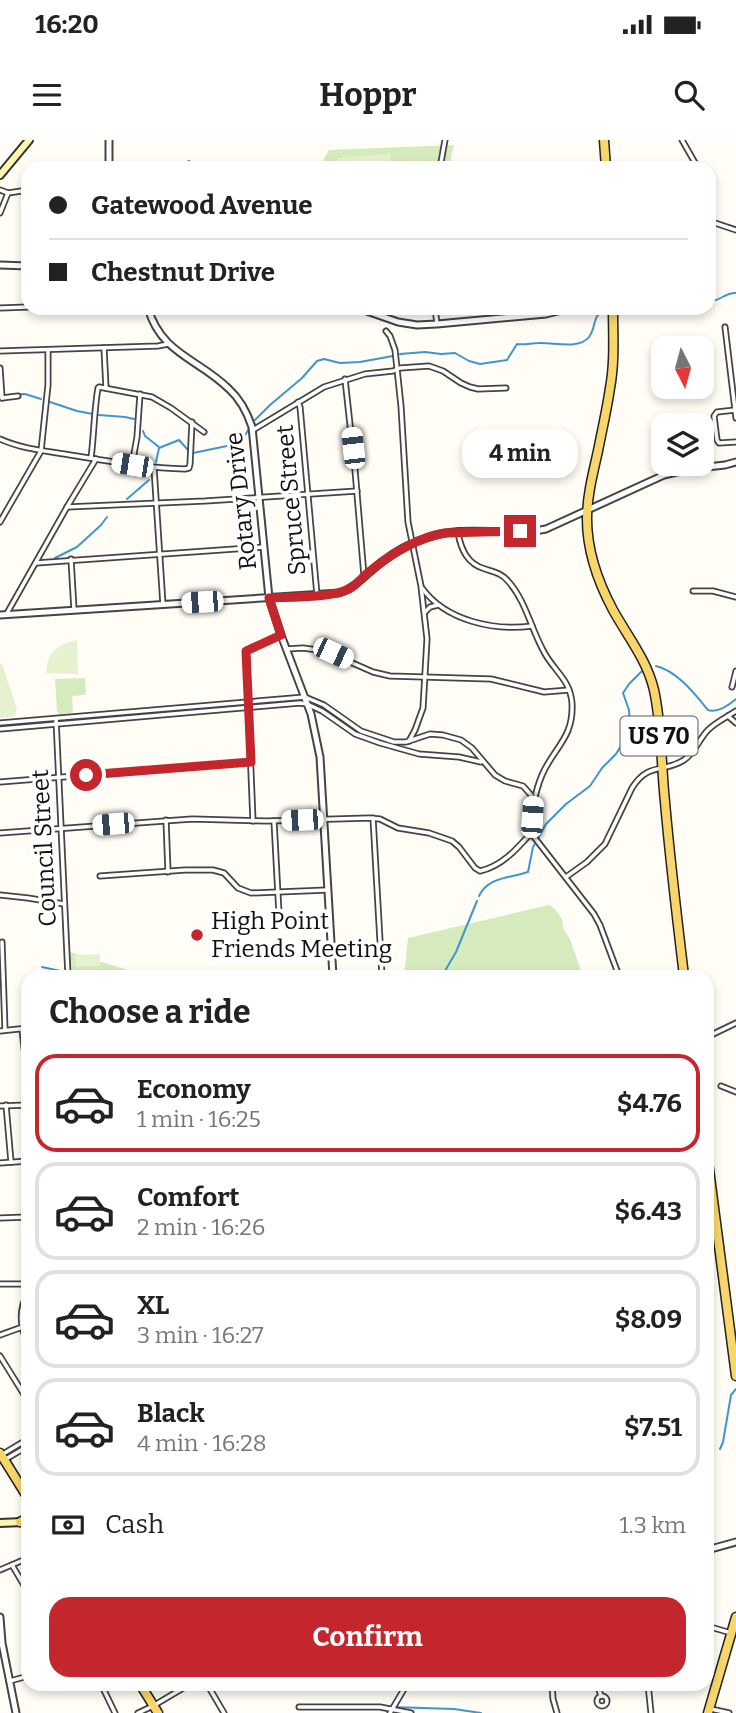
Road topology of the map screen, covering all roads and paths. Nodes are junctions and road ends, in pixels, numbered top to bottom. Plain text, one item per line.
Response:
1 (29, 140) edge
2 (109, 140) edge
3 (445, 140) edge
4 (604, 140) edge
5 (682, 140) edge
6 (109, 161) edge
7 (441, 161) edge
8 (606, 161) edge
9 (694, 161) edge
10 (0, 175) edge
11 (0, 190) edge
12 (21, 191) edge
13 (8, 193) junction
14 (0, 213) edge
15 (716, 223) edge
16 (736, 230) edge
17 (0, 265) edge
18 (21, 266) edge
19 (21, 307) edge
20 (0, 308) edge
21 (150, 315) edge
22 (378, 315) edge
23 (436, 315) edge
24 (535, 315) edge
25 (613, 315) edge
26 (437, 324) junction
27 (725, 327) dead end
28 (386, 331) dead end
29 (168, 344) junction
30 (104, 348) junction
31 (48, 350) junction
32 (0, 351) edge
33 (0, 368) edge
34 (397, 370) junction
35 (345, 379) junction
36 (106, 388) junction
37 (506, 388) dead end
38 (140, 394) junction
39 (18, 396) dead end
40 (1, 398) edge
41 (298, 402) junction
42 (735, 410) edge
43 (736, 418) edge
44 (192, 422) junction
45 (253, 430) junction
46 (204, 432) dead end
47 (0, 439) edge
48 (736, 442) edge
49 (41, 450) junction
50 (93, 459) junction
51 (736, 462) edge
52 (132, 465) junction
53 (153, 468) junction
54 (357, 491) junction
55 (309, 494) junction
56 (260, 496) junction
57 (155, 502) junction
58 (66, 507) junction
59 (588, 510) junction
60 (0, 522) edge
61 (458, 533) junction
62 (412, 544) junction
63 (264, 547) junction
64 (159, 554) junction
65 (71, 559) junction
66 (36, 563) junction
67 (364, 576) junction
68 (421, 586) junction
69 (693, 591) dead end
70 (317, 595) junction
71 (736, 597) edge
72 (269, 598) junction
73 (163, 605) junction
74 (438, 605) junction
75 (74, 610) junction
76 (425, 613) junction
77 (3, 615) edge
78 (533, 626) junction
79 (281, 635) junction
80 (286, 649) junction
81 (736, 671) edge
82 (426, 677) junction
83 (732, 687) dead end
84 (569, 690) junction
85 (305, 697) junction
86 (248, 702) junction
87 (307, 704) junction
88 (248, 708) junction
89 (736, 713) edge
90 (728, 716) junction
91 (56, 719) junction
92 (0, 723) edge
93 (736, 723) edge
94 (56, 725) junction
95 (0, 729) edge
96 (409, 741) junction
97 (394, 744) junction
98 (251, 762) junction
99 (484, 762) junction
100 (662, 768) junction
101 (59, 777) junction
102 (0, 782) edge
103 (533, 800) junction
104 (373, 818) junction
105 (324, 819) junction
106 (166, 820) junction
107 (253, 821) junction
108 (274, 821) junction
109 (61, 828) junction
110 (531, 833) junction
111 (0, 834) edge
112 (168, 872) junction
113 (100, 876) dead end
114 (566, 877) junction
115 (327, 890) junction
116 (278, 892) junction
117 (0, 895) edge
118 (65, 904) junction
119 (279, 914) dead end
120 (2, 942) dead end
121 (68, 970) edge
122 (333, 970) edge
123 (382, 970) edge
124 (617, 970) edge
125 (683, 970) edge
126 (2, 981) edge
127 (736, 1023) edge
128 (21, 1029) edge
129 (3, 1030) edge
130 (714, 1034) edge
131 (721, 1086) dead end
132 (736, 1093) edge
133 (0, 1105) edge
134 (6, 1105) junction
135 (21, 1105) edge
136 (21, 1161) edge
137 (10, 1162) junction
138 (0, 1163) edge
139 (714, 1208) edge
140 (21, 1217) edge
141 (0, 1218) edge
142 (0, 1284) edge
143 (21, 1284) edge
144 (21, 1326) edge
145 (0, 1335) edge
146 (0, 1356) edge
147 (736, 1376) edge
148 (21, 1390) edge
149 (21, 1444) edge
150 (21, 1449) edge
151 (2, 1456) edge
152 (21, 1487) edge
153 (21, 1521) edge
154 (0, 1523) edge
155 (736, 1542) edge
156 (714, 1548) edge
157 (21, 1561) edge
158 (12, 1565) junction
159 (0, 1570) edge
160 (21, 1580) edge
161 (0, 1616) edge
162 (736, 1617) edge
163 (0, 1622) edge
164 (714, 1628) edge
165 (731, 1633) junction
166 (1, 1640) edge
167 (21, 1678) edge
168 (10, 1682) junction
169 (104, 1691) edge
170 (144, 1691) edge
171 (181, 1691) edge
172 (211, 1691) edge
173 (403, 1691) edge
174 (552, 1691) edge
175 (599, 1691) edge
176 (649, 1691) edge
177 (714, 1691) edge
178 (714, 1691) edge
179 (601, 1696) dead end
180 (299, 1707) dead end
181 (323, 1707) junction
182 (156, 1710) edge
183 (391, 1711) edge
184 (708, 1711) edge
185 (16, 1713) edge
186 (115, 1713) edge
187 (138, 1713) edge
188 (224, 1713) edge
189 (324, 1713) edge
190 (411, 1713) edge
191 (557, 1713) edge
192 (651, 1713) edge
193 (729, 1713) edge

1 - 10 main road
2 - 6 street
3 - 7 street
4 - 8 main road
5 - 9 street
11 - 13 street
12 - 13 street
13 - 14 street
15 - 16 street
17 - 18 street
19 - 20 street
21 - 29 street, Rotary Drive
22 - 26 street
23 - 26 street
24 - 26 street
25 - 59 main road, US 70
27 - 42 street
28 - 34 street
29 - 30 street
29 - 45 street, Rotary Drive
30 - 31 street
30 - 36 street
31 - 32 street
31 - 49 street
33 - 40 street
34 - 35 street
34 - 37 street
34 - 62 street
35 - 41 street
35 - 54 street
36 - 38 street
36 - 50 street
38 - 44 street
38 - 52 street
39 - 40 street
41 - 45 street
41 - 55 street, Spruce Street
42 - 43 street
42 - 48 street
44 - 46 street
44 - 53 street
45 - 56 street, Rotary Drive
47 - 49 street
49 - 50 street
49 - 60 street
50 - 52 street
50 - 58 street
51 - 59 street
52 - 53 street
53 - 57 street
54 - 55 street
54 - 67 street
55 - 56 street
55 - 70 street, Spruce Street
56 - 57 street
56 - 63 street, Rotary Drive
57 - 58 street
57 - 64 street
58 - 66 street
59 - 61 street
59 - 100 main road, US 70
61 - 62 street
61 - 78 street
62 - 67 street
62 - 68 street
63 - 64 street
63 - 72 street, Rotary Drive
64 - 65 street
64 - 73 street
65 - 66 street
65 - 75 street
66 - 77 street
67 - 70 street
68 - 74 street
68 - 76 street
69 - 71 street
70 - 72 street
72 - 73 street
72 - 79 street, Rotary Drive
73 - 75 street
74 - 76 street
74 - 78 street
75 - 77 street
76 - 82 street
78 - 84 street
79 - 80 street, Rotary Drive
79 - 86 street
80 - 82 street
80 - 85 street, Rotary Drive
81 - 83 street
82 - 84 street
82 - 96 street
84 - 103 street
85 - 86 street
85 - 87 street, Rotary Drive
85 - 97 street
86 - 88 street
86 - 91 street
87 - 88 street
87 - 97 street
87 - 105 street, Rotary Drive
88 - 94 street
88 - 98 street
89 - 90 street
90 - 93 street
90 - 100 street
91 - 92 street
91 - 94 street, Council Street
94 - 95 street
94 - 101 street, Council Street
96 - 97 street
96 - 99 street
97 - 99 street
98 - 101 street
98 - 107 street
99 - 103 street
100 - 114 street
100 - 125 main road, US 70
101 - 102 street
101 - 109 street, Council Street
103 - 110 street
104 - 105 street
104 - 110 street
104 - 123 street
105 - 108 street
105 - 115 street, Rotary Drive
106 - 107 street
106 - 109 street
106 - 112 street
107 - 108 street
108 - 116 street
109 - 111 street
109 - 118 street, Council Street
110 - 114 street
112 - 113 street
112 - 116 street
114 - 124 street
115 - 116 street
115 - 122 street, Rotary Drive
116 - 119 street
117 - 118 street
118 - 121 street, Council Street
120 - 126 street
126 - 129 street
127 - 130 street
128 - 129 street
131 - 132 street
133 - 134 street
134 - 135 street
134 - 137 street
136 - 137 street
137 - 138 street
139 - 147 main road
140 - 141 street
142 - 143 street
144 - 145 street
146 - 148 street
149 - 151 street
150 - 151 street
151 - 152 main road
153 - 154 main road
155 - 156 street
157 - 158 street
158 - 159 street
158 - 160 street
161 - 163 street
162 - 165 main road
163 - 166 street
164 - 165 street
165 - 177 main road
166 - 168 street
167 - 168 street
168 - 185 street
169 - 186 street
170 - 182 main road
171 - 182 street
172 - 188 street
173 - 183 street
174 - 191 street
175 - 179 street
176 - 192 street
178 - 184 main road
180 - 181 street
181 - 183 street
181 - 189 street
182 - 187 street
183 - 190 street
184 - 193 street

